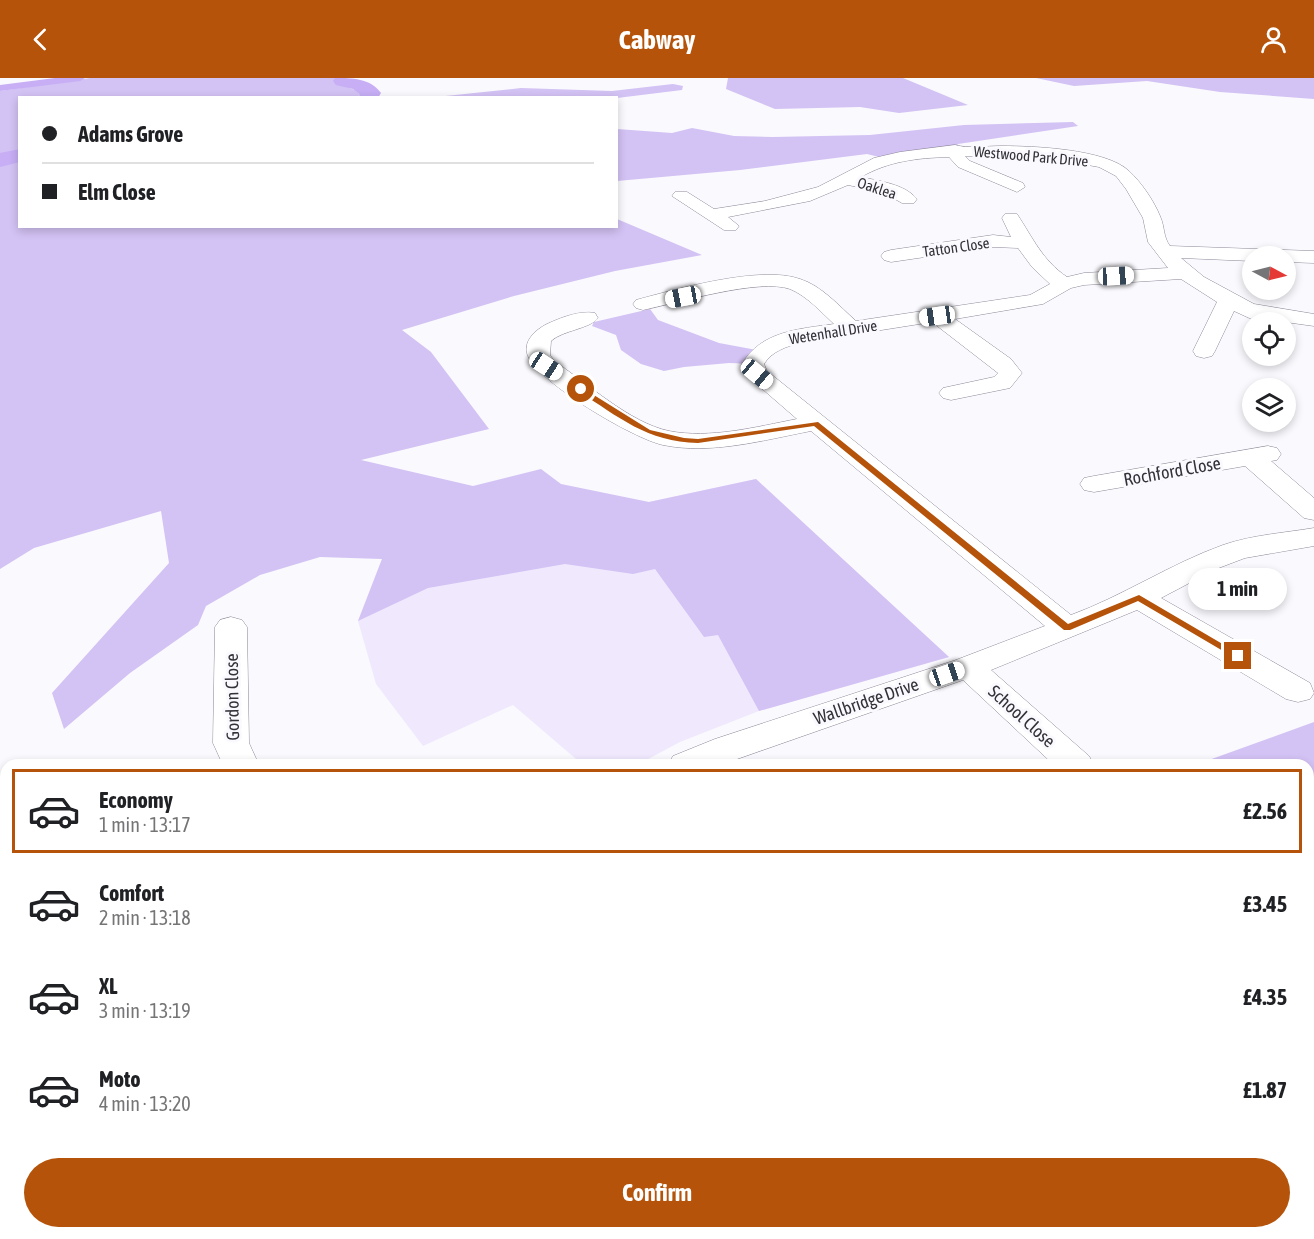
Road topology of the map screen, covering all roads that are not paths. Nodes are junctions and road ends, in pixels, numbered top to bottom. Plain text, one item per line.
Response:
1 (955, 150) junction
2 (846, 179) junction
3 (1018, 188) dead end
4 (662, 198) dead end
5 (928, 199) dead end
6 (774, 205) junction
7 (713, 214) junction
8 (797, 216) dead end
9 (1011, 218) dead end
10 (737, 231) dead end
11 (1022, 243) junction
12 (1164, 252) junction
13 (891, 256) dead end
14 (1314, 258) edge
15 (1183, 273) junction
16 (1064, 284) junction
17 (1229, 300) junction
18 (643, 304) dead end
19 (1250, 309) junction
20 (1256, 312) edge
21 (937, 316) junction
22 (579, 324) dead end
23 (851, 328) junction
24 (1310, 330) edge
25 (1204, 351) dead end
26 (951, 393) dead end
27 (815, 423) junction
28 (1094, 484) dead end
29 (1314, 512) edge
30 (1314, 537) edge
31 (1139, 598) junction
32 (231, 627) dead end
33 (1067, 628) junction
34 (968, 667) junction
35 (1298, 692) edge
36 (735, 756) edge
37 (238, 759) edge
38 (719, 759) edge
39 (1069, 759) edge

1 - 2 street, Westwood Park Drive
1 - 3 street
1 - 12 street, Westwood Park Drive
2 - 5 street, Oaklea
2 - 6 street, Westwood Park Drive
4 - 7 street
6 - 7 street, Westwood Park Drive
6 - 8 street
7 - 10 street
9 - 11 street
11 - 13 street, Tatton Close
11 - 16 street
12 - 14 street
12 - 15 street, Westwood Park Drive
15 - 16 street, Wetenhall Drive
15 - 17 street, Westwood Park Drive
16 - 21 street, Wetenhall Drive
17 - 19 street, Westwood Park Drive
17 - 25 street
18 - 23 street
19 - 20 street, Westwood Park Drive
19 - 24 street
21 - 23 street, Wetenhall Drive
21 - 26 street
22 - 27 street
23 - 27 street, Wetenhall Drive
27 - 33 street, Wetenhall Drive
28 - 29 street, Rochford Close
30 - 31 street, Wallbridge Drive
31 - 33 street, Wallbridge Drive
31 - 35 street
32 - 37 street, Gordon Close
33 - 34 street, Wallbridge Drive
34 - 36 street, Wallbridge Drive
34 - 39 street, School Close
36 - 38 street, Wallbridge Drive

